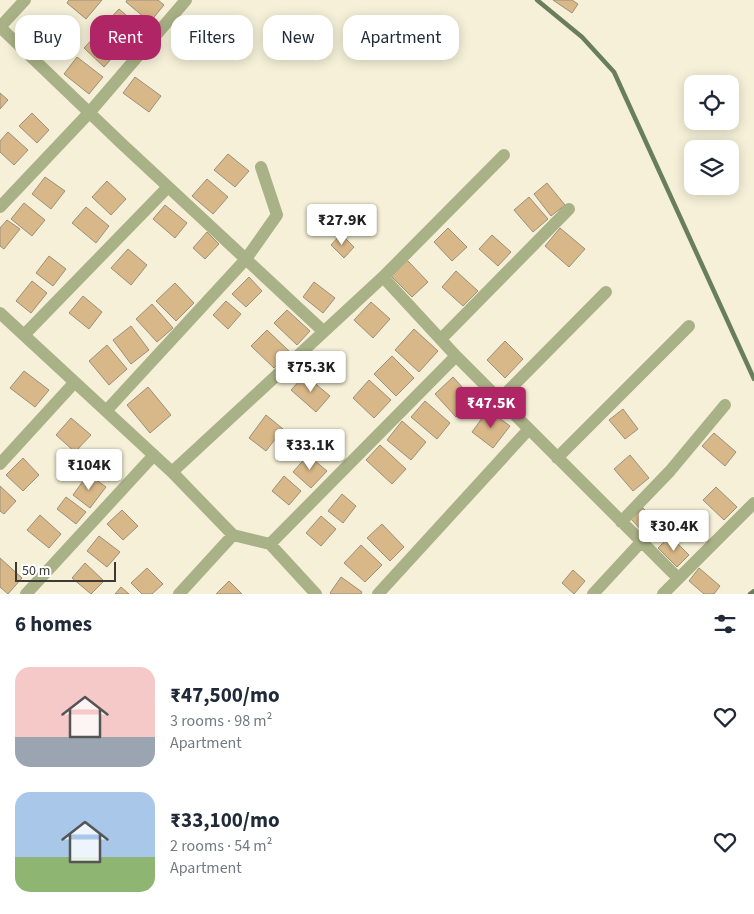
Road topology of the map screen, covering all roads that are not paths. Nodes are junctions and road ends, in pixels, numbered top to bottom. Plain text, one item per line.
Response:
1 (25, 0) edge
2 (186, 0) edge
3 (0, 27) edge
4 (89, 113) junction
5 (504, 155) dead end
6 (261, 167) dead end
7 (168, 186) junction
8 (0, 207) edge
9 (569, 209) dead end
10 (246, 259) junction
11 (383, 277) junction
12 (606, 292) dead end
13 (0, 313) edge
14 (689, 326) dead end
15 (323, 331) junction
16 (24, 335) junction
17 (441, 339) junction
18 (456, 356) junction
19 (74, 382) junction
20 (500, 399) junction
21 (725, 405) dead end
22 (106, 411) junction
23 (528, 429) junction
24 (154, 455) junction
25 (557, 458) junction
26 (0, 464) edge
27 (172, 472) junction
28 (754, 503) edge
29 (621, 522) junction
30 (233, 535) junction
31 (642, 541) junction
32 (270, 544) junction
33 (678, 578) junction
34 (26, 594) edge
35 (179, 594) edge
36 (316, 594) edge
37 (378, 594) edge
38 (593, 594) edge
39 (663, 594) edge

1 - 3 street
2 - 4 street
3 - 4 street
4 - 7 street
4 - 8 street
5 - 11 street
6 - 10 street
7 - 10 street
7 - 16 street
9 - 17 street
10 - 15 street
10 - 22 street
11 - 15 street
11 - 17 street
12 - 20 street
13 - 16 street
14 - 25 street
15 - 27 street
16 - 19 street
17 - 18 street
18 - 20 street
18 - 32 street
19 - 22 street
19 - 26 street
20 - 23 street
21 - 29 street
22 - 24 street
23 - 25 street
23 - 37 street
24 - 27 street
24 - 34 street
25 - 29 street
27 - 30 street
28 - 33 street
29 - 31 street
30 - 32 street
30 - 35 street
31 - 33 street
31 - 38 street
32 - 36 street
33 - 39 street

